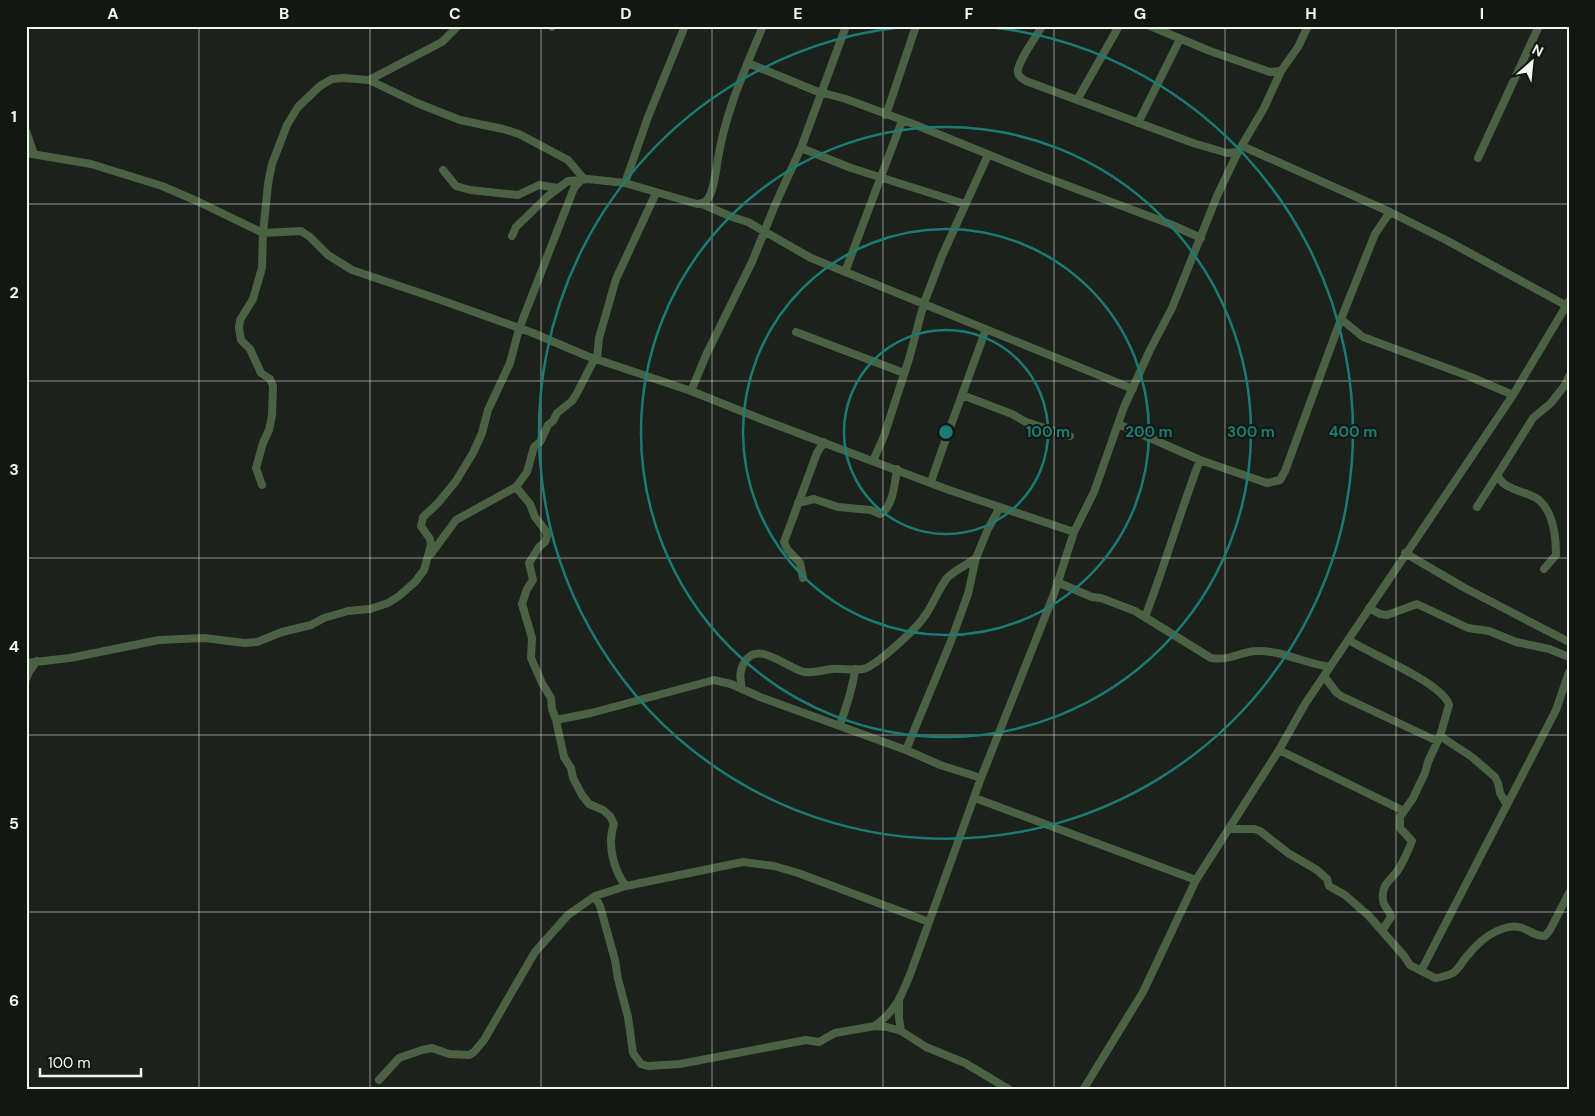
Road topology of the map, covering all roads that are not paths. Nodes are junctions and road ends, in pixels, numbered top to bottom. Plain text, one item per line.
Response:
1 (458, 26) edge
2 (685, 26) edge
3 (762, 26) edge
4 (846, 26) edge
5 (916, 26) edge
6 (1042, 26) edge
7 (1119, 26) edge
8 (1308, 26) edge
9 (1539, 26) edge
10 (1153, 27) edge
11 (1180, 39) junction
12 (748, 63) junction
13 (1281, 71) junction
14 (369, 80) junction
15 (822, 93) junction
16 (1077, 100) junction
17 (886, 115) junction
18 (902, 121) junction
19 (1138, 123) junction
20 (26, 131) edge
21 (801, 148) junction
22 (1240, 149) junction
23 (30, 153) edge
24 (988, 155) junction
25 (1478, 158) dead end
26 (443, 170) dead end
27 (880, 177) junction
28 (582, 180) junction
29 (625, 183) junction
30 (558, 188) junction
31 (656, 193) junction
32 (702, 204) junction
33 (965, 204) junction
34 (1390, 212) junction
35 (765, 230) junction
36 (263, 233) junction
37 (512, 236) dead end
38 (1201, 238) junction
39 (845, 272) junction
40 (924, 303) junction
41 (1568, 305) edge
42 (1341, 320) junction
43 (519, 328) junction
44 (986, 330) junction
45 (796, 332) dead end
46 (596, 358) junction
47 (904, 373) junction
48 (1569, 376) edge
49 (1132, 389) junction
50 (691, 391) junction
51 (962, 395) junction
52 (1513, 395) junction
53 (1118, 424) junction
54 (1070, 436) dead end
55 (824, 442) junction
56 (1200, 460) junction
57 (873, 461) junction
58 (897, 469) junction
59 (1498, 474) junction
60 (930, 482) junction
61 (262, 485) dead end
62 (516, 487) junction
63 (798, 503) junction
64 (1000, 507) junction
65 (1477, 507) dead end
66 (1074, 532) junction
67 (1405, 553) junction
68 (428, 558) junction
69 (976, 558) junction
70 (1544, 569) dead end
71 (803, 578) dead end
72 (1057, 582) junction
73 (1370, 608) junction
74 (1145, 617) junction
75 (1349, 640) junction
76 (1569, 642) edge
77 (1569, 657) edge
78 (26, 662) edge
79 (37, 662) junction
80 (1330, 667) junction
81 (855, 669) junction
82 (1569, 672) edge
83 (1324, 676) junction
84 (26, 679) edge
85 (742, 688) junction
86 (556, 720) junction
87 (840, 726) junction
88 (1438, 739) junction
89 (906, 750) junction
90 (1279, 750) junction
91 (981, 778) junction
92 (975, 798) junction
93 (1508, 805) junction
94 (1404, 811) junction
95 (1229, 829) junction
96 (1196, 880) junction
97 (626, 886) junction
98 (1569, 892) edge
99 (595, 896) junction
100 (929, 922) junction
101 (1382, 931) junction
102 (1421, 971) junction
103 (899, 1001) junction
104 (875, 1026) junction
105 (901, 1031) junction
106 (379, 1080) dead end
107 (1010, 1090) edge
108 (1083, 1090) edge

1 - 14 street
2 - 29 street
3 - 12 street
4 - 15 street
5 - 17 street
6 - 16 street
7 - 16 street
8 - 13 street
9 - 25 street
10 - 11 street
11 - 13 street
11 - 19 street
12 - 15 street
12 - 32 street
13 - 22 street
14 - 28 street
14 - 36 street
15 - 17 street
15 - 21 street
16 - 19 street
17 - 18 street
18 - 24 street
18 - 27 street
19 - 22 street
20 - 23 street
21 - 27 street
21 - 35 street
22 - 34 street
22 - 38 street
23 - 36 street
24 - 33 street
24 - 38 street
26 - 30 street
27 - 33 street
27 - 39 street
28 - 29 street
28 - 30 street
28 - 43 street
29 - 31 street
30 - 37 street
31 - 32 street
31 - 46 street
32 - 35 street
33 - 40 street
34 - 41 street
34 - 42 street
35 - 39 street
35 - 50 street
36 - 43 street
36 - 61 street
38 - 49 street
39 - 40 street
40 - 44 street
40 - 47 street
41 - 52 street
42 - 52 street
42 - 56 street
43 - 46 street
43 - 68 street
44 - 49 street
44 - 51 street
45 - 47 street
46 - 50 street
46 - 62 street
47 - 57 street
48 - 59 street
49 - 53 street
50 - 55 street
51 - 54 street
51 - 60 street
52 - 67 street
53 - 56 street
53 - 66 street
55 - 57 street
55 - 63 street
56 - 74 street
57 - 58 street
58 - 60 street
58 - 63 street
59 - 65 street
59 - 70 street
60 - 64 street
62 - 68 street
62 - 86 street
63 - 71 street
64 - 66 street
64 - 69 street
66 - 72 street
67 - 73 street
67 - 76 street
68 - 79 street
69 - 81 street
69 - 89 street
72 - 74 street
72 - 91 street
73 - 75 street
73 - 77 street
74 - 80 street
75 - 80 street
75 - 88 street
78 - 79 street
79 - 84 street
80 - 83 street
81 - 85 street
81 - 87 street
82 - 93 street
83 - 88 street
83 - 90 street
85 - 86 street
85 - 87 street
86 - 97 street
87 - 89 street
88 - 93 street
88 - 94 street
89 - 91 street
90 - 94 street
90 - 95 street
91 - 92 street
92 - 96 street
92 - 100 street
93 - 102 street
94 - 101 street
95 - 96 street
95 - 101 street
96 - 108 street
97 - 99 street
97 - 100 street
98 - 102 street
99 - 104 street
99 - 106 street
100 - 103 street
101 - 102 street
103 - 104 street
103 - 105 street
104 - 105 street
105 - 107 street

